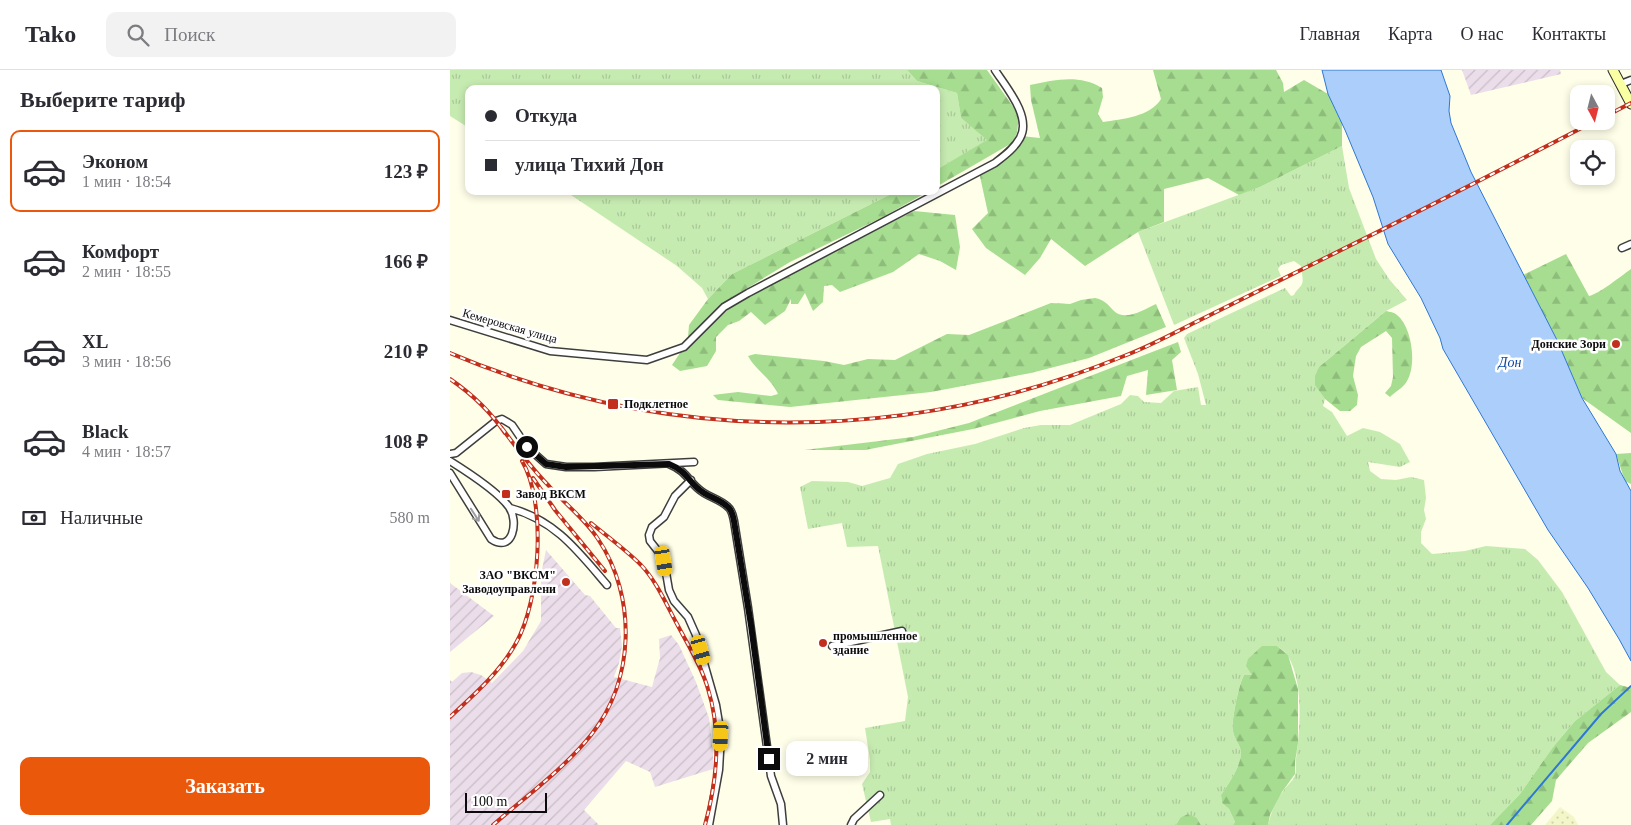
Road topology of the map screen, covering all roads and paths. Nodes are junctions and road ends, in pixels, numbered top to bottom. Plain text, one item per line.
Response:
1 (995, 70) edge
2 (1613, 70) edge
3 (1631, 80) edge
4 (1621, 84) junction
5 (1631, 104) edge
6 (940, 192) edge
7 (934, 195) edge
8 (1631, 244) edge
9 (1622, 248) dead end
10 (450, 320) edge
11 (450, 454) edge
12 (450, 461) edge
13 (694, 462) dead end
14 (669, 464) junction
15 (450, 473) edge
16 (691, 480) junction
17 (510, 508) junction
18 (607, 585) dead end
19 (902, 631) dead end
20 (832, 646) dead end
21 (880, 795) dead end
22 (709, 825) edge
23 (783, 825) edge
24 (851, 825) edge

1 - 6 street, Кемеровская улица
2 - 4 street
3 - 4 street
4 - 5 street
7 - 10 street, Кемеровская улица
8 - 9 street
11 - 14 street
12 - 17 street
13 - 14 street
14 - 16 street
15 -> 17 street
16 - 22 street
16 - 23 street
17 - 18 street
19 - 20 street
21 - 24 street

